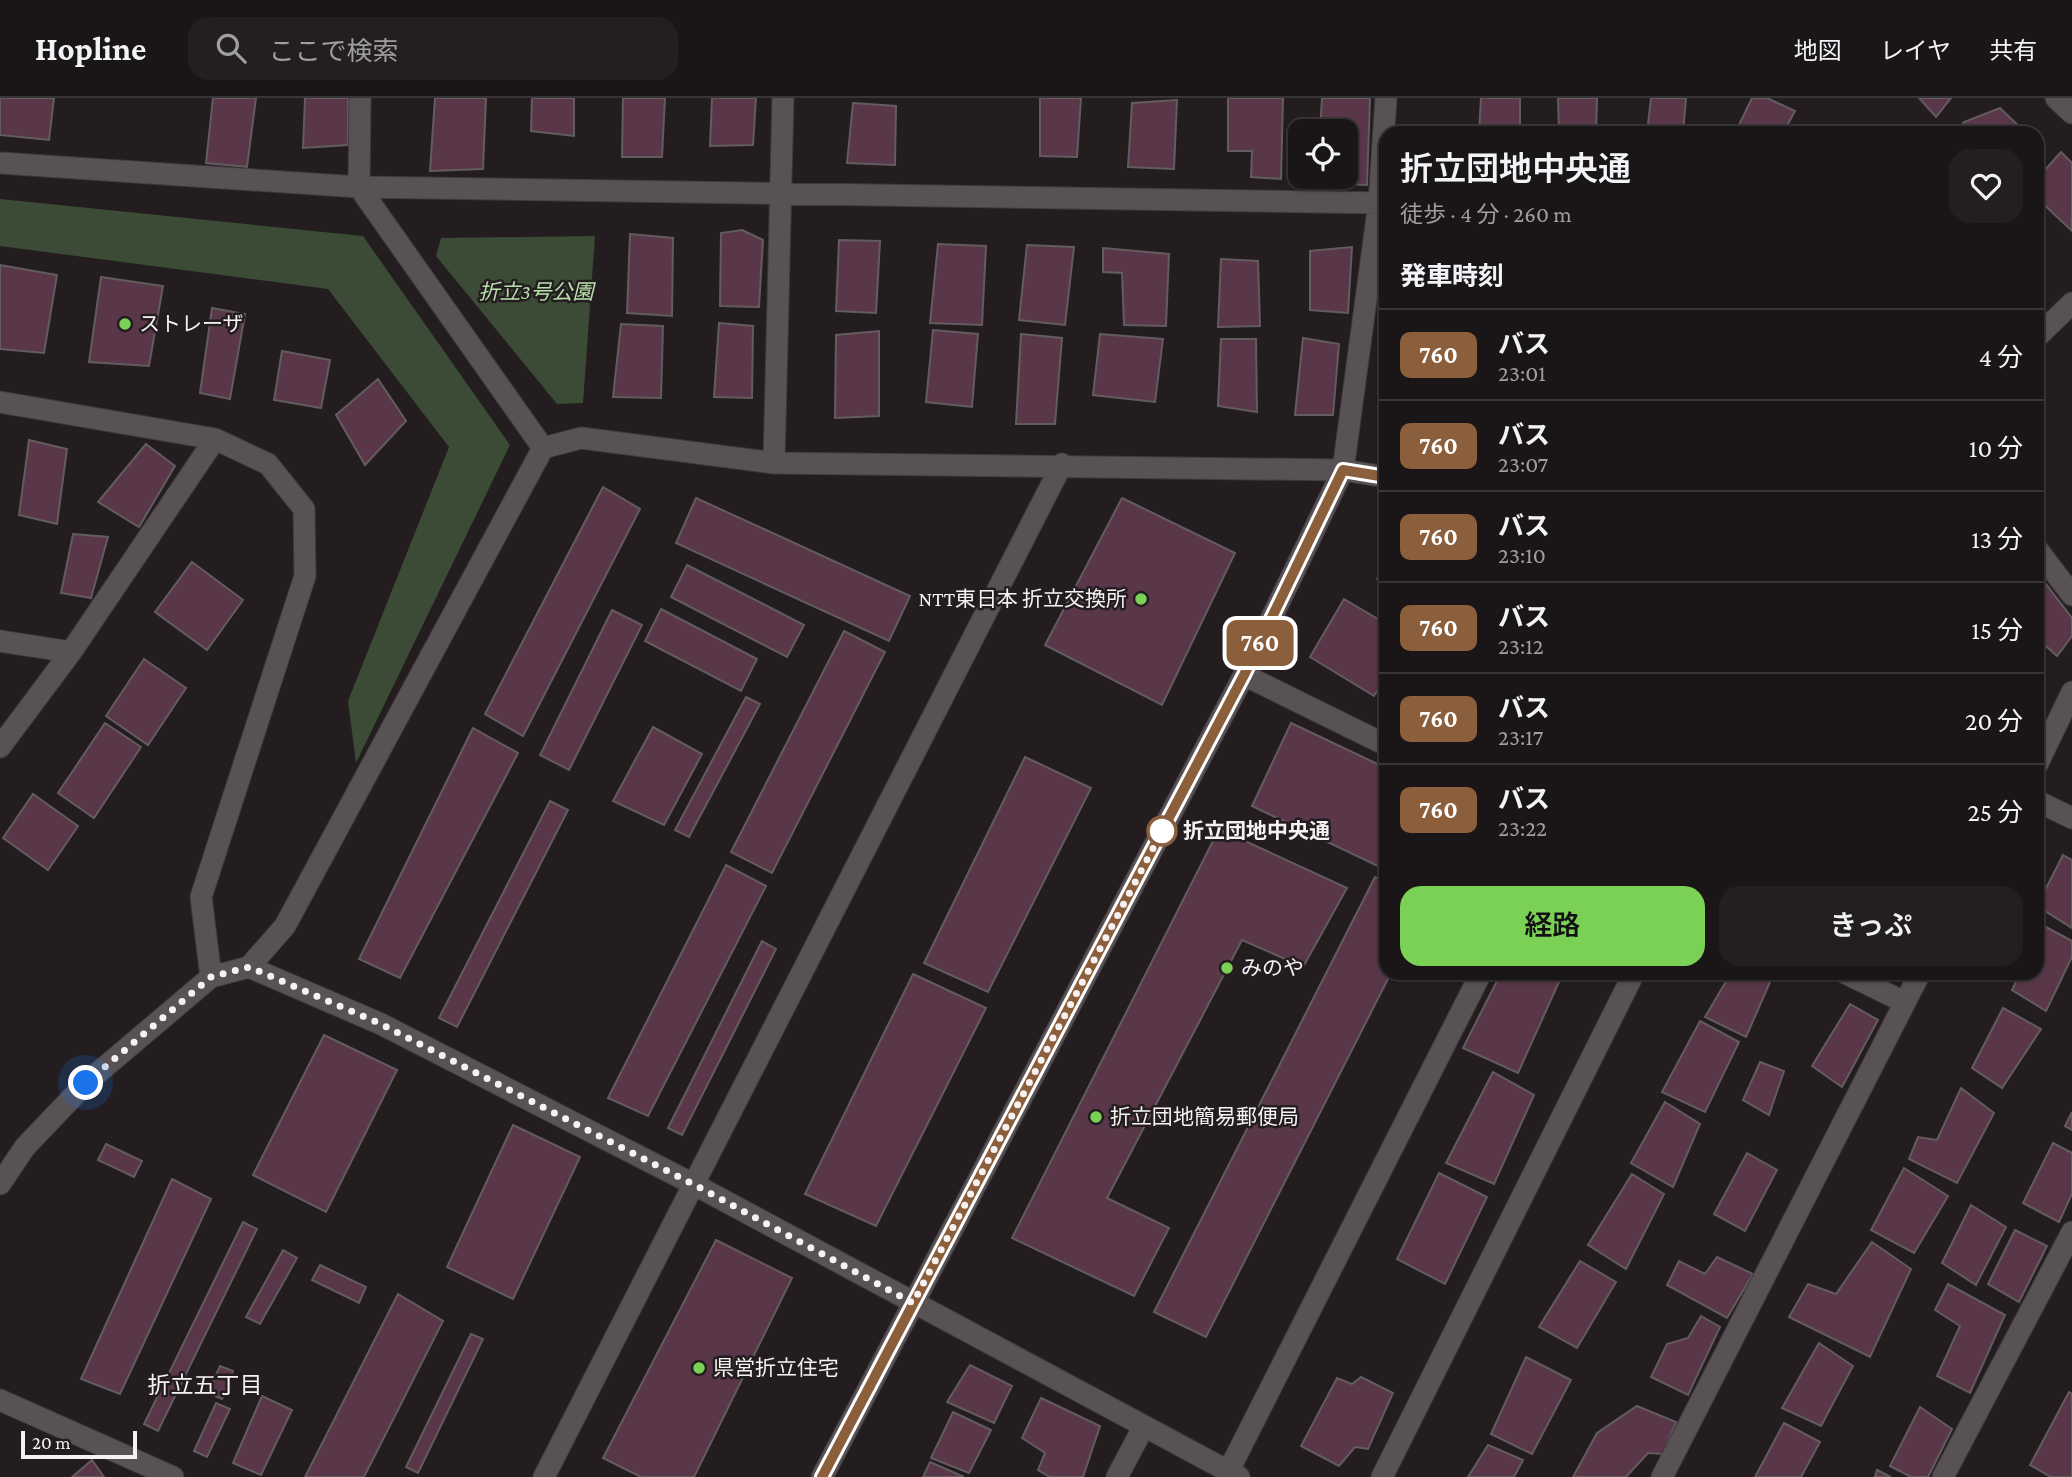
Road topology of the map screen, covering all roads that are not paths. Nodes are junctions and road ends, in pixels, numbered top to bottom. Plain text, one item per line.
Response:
1 (360, 98) edge
2 (783, 98) edge
3 (1386, 98) edge
4 (2056, 98) edge
5 (2072, 113) edge
6 (1385, 126) edge
7 (0, 163) edge
8 (359, 187) junction
9 (782, 192) junction
10 (1379, 203) edge
11 (1379, 230) edge
12 (2072, 303) edge
13 (2044, 330) edge
14 (0, 402) edge
15 (215, 439) junction
16 (543, 448) junction
17 (774, 463) junction
18 (1062, 464) junction
19 (1343, 470) junction
20 (1379, 476) edge
21 (2044, 558) edge
22 (2072, 595) edge
23 (0, 641) edge
24 (71, 652) junction
25 (1244, 675) junction
26 (2072, 692) edge
27 (1379, 742) edge
28 (0, 747) edge
29 (2044, 750) edge
30 (2044, 805) edge
31 (2072, 818) edge
32 (249, 967) junction
33 (211, 977) junction
34 (1478, 980) edge
35 (1630, 980) edge
36 (1859, 980) edge
37 (1916, 980) edge
38 (1904, 1002) junction
39 (0, 1184) edge
40 (695, 1185) junction
41 (2072, 1232) edge
42 (913, 1303) junction
43 (0, 1400) edge
44 (1144, 1426) junction
45 (1234, 1474) edge
46 (173, 1477) edge
47 (544, 1477) edge
48 (822, 1477) edge
49 (1117, 1477) edge
50 (1382, 1477) edge
51 (1662, 1477) edge
52 (1943, 1477) edge

1 - 8 street
2 - 9 street
3 - 6 street
4 - 5 street
7 - 8 street
8 - 9 street
8 - 16 street
9 - 10 street
9 - 17 street
11 - 19 street
12 - 13 street
14 - 15 street
15 - 24 street
15 - 33 street
16 - 17 street
16 - 32 street
17 - 18 street
18 - 19 street
18 - 40 street
19 - 20 street
19 - 25 street
21 - 22 street
23 - 24 street
24 - 28 street
25 - 27 street
25 - 42 street
26 - 29 street
30 - 31 street
32 - 33 street
32 - 40 street
33 - 39 street
34 - 45 street
35 - 50 street
36 - 38 street
37 - 38 street
38 - 51 street
40 - 42 street
40 - 47 street
41 - 52 street
42 - 44 street
42 - 48 street
43 - 46 street
44 - 45 street
44 - 49 street

